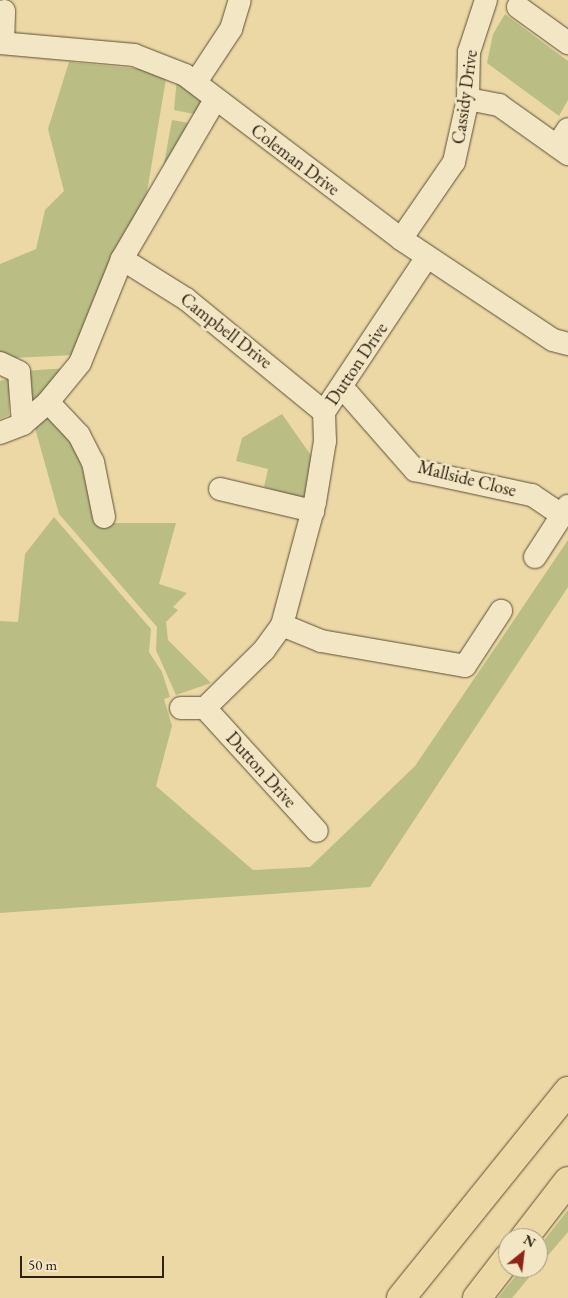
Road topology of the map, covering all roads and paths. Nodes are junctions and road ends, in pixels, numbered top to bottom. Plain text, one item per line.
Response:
1 (240, 0) edge
2 (486, 0) edge
3 (518, 7) dead end
4 (4, 11) dead end
5 (2, 43) edge
6 (568, 43) edge
7 (196, 82) junction
8 (468, 99) junction
9 (215, 100) junction
10 (564, 143) edge
11 (401, 239) junction
12 (427, 257) junction
13 (122, 259) junction
14 (568, 344) edge
15 (0, 363) edge
16 (276, 370) junction
17 (342, 387) junction
18 (48, 402) junction
19 (324, 412) junction
20 (23, 424) junction
21 (0, 433) edge
22 (325, 441) junction
23 (220, 489) dead end
24 (313, 511) junction
25 (565, 511) edge
26 (104, 517) dead end
27 (535, 558) dead end
28 (501, 611) dead end
29 (282, 625) junction
30 (181, 708) dead end
31 (205, 708) junction
32 (317, 831) dead end
33 (568, 1091) edge
34 (568, 1181) edge
35 (532, 1228) edge
36 (498, 1271) edge
37 (401, 1298) edge
38 (477, 1298) edge

1 - 7 street
2 - 8 street, Cassidy Drive
3 - 6 street
4 - 5 street
5 - 7 street, Coleman Drive
7 - 9 street, Coleman Drive
8 - 10 street
8 - 11 street, Cassidy Drive
9 - 11 street, Coleman Drive
9 - 13 street
11 - 12 street, Coleman Drive
12 - 14 street, Coleman Drive
12 - 17 street, Dutton Drive
13 - 16 street, Campbell Drive
13 - 18 street
15 - 20 street
16 - 19 street, Campbell Drive
16 - 22 street
17 - 19 street, Dutton Drive
17 - 25 street, Mallside Close
18 - 20 street
18 - 26 street
19 - 22 street, Dutton Drive
20 - 21 street
22 - 24 street, Dutton Drive
23 - 24 street
24 - 29 street, Dutton Drive
25 - 27 street, Mallside Close
28 - 29 street
29 - 31 street, Dutton Drive
30 - 31 street
31 - 32 street, Dutton Drive
33 - 37 highway
34 - 35 highway
36 - 38 highway

